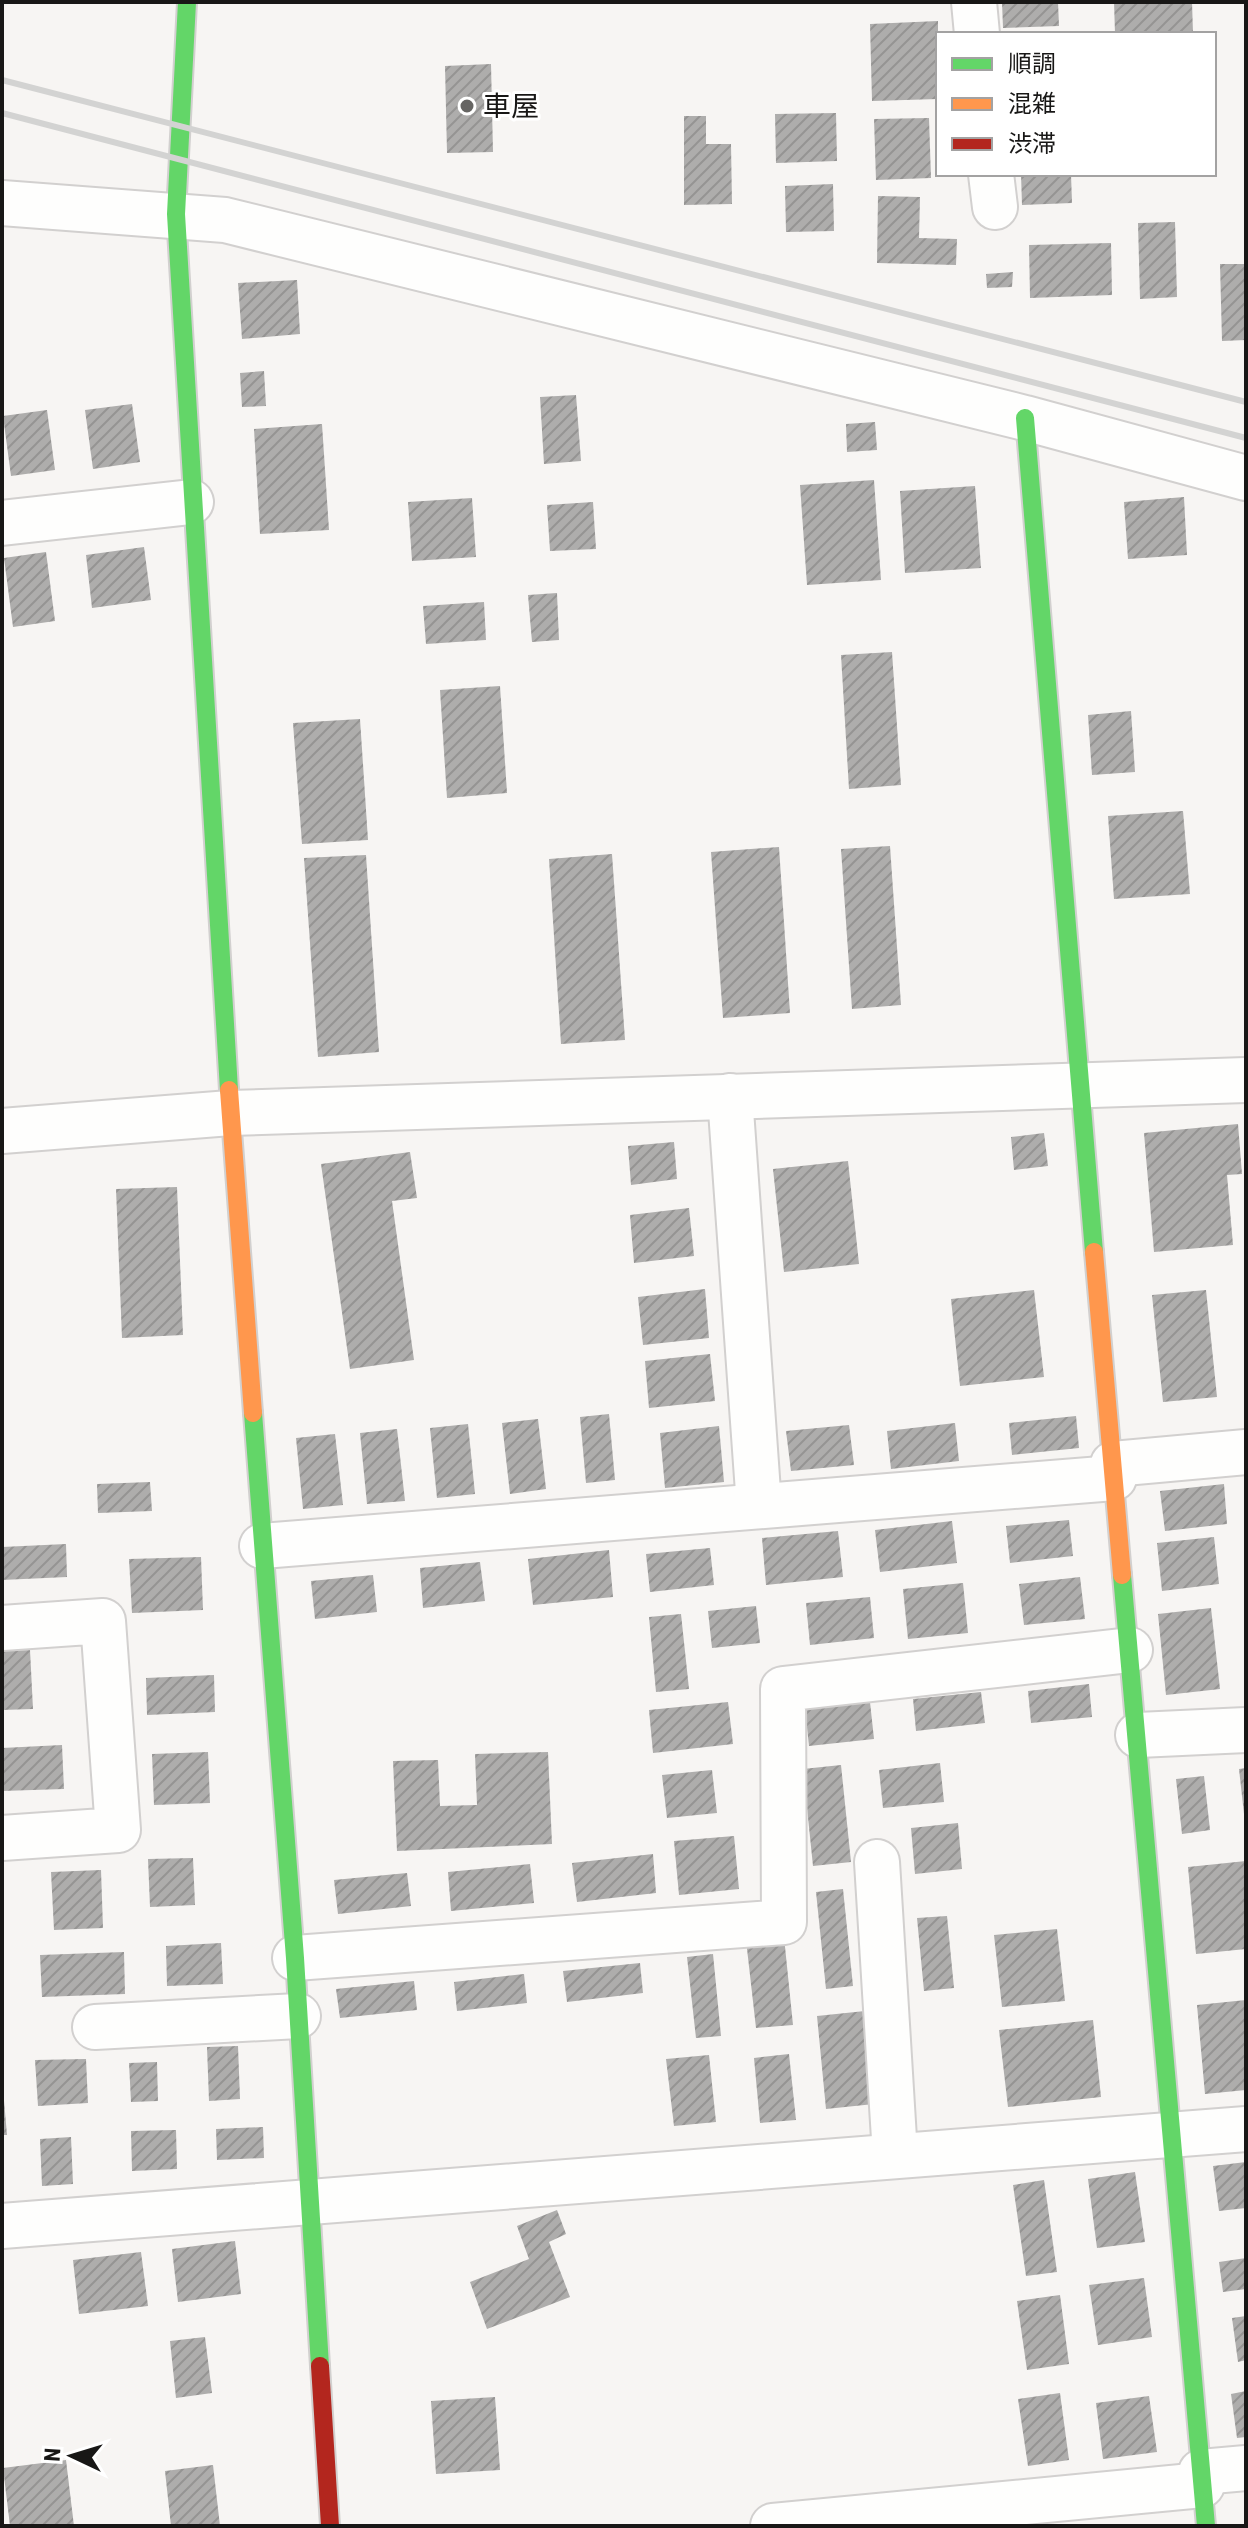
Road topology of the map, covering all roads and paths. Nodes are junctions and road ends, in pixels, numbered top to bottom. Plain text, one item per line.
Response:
1 (187, 2) edge
2 (974, 2) edge
3 (977, 32) edge
4 (2, 203) edge
5 (176, 214) junction
6 (1025, 418) junction
7 (1246, 478) edge
8 (191, 502) junction
9 (2, 523) edge
10 (1246, 1080) edge
11 (1079, 1084) junction
12 (730, 1096) junction
13 (230, 1113) junction
14 (2, 1131) edge
15 (1246, 1452) edge
16 (1114, 1471) junction
17 (759, 1506) junction
18 (262, 1546) junction
19 (2, 1628) edge
20 (1130, 1650) junction
21 (1246, 1730) edge
22 (1138, 1735) junction
23 (2, 1838) edge
24 (877, 1862) dead end
25 (295, 1958) junction
26 (298, 2016) junction
27 (95, 2027) dead end
28 (1246, 2129) edge
29 (1174, 2137) junction
30 (895, 2155) junction
31 (309, 2201) junction
32 (2, 2226) edge
33 (1246, 2468) edge
34 (1203, 2494) edge
35 (330, 2526) edge
36 (773, 2526) edge

1 - 5 street
2 - 3 street
4 - 5 street
5 - 6 street
5 - 8 street
6 - 7 street
6 - 11 street
8 - 9 street
8 - 13 street
10 - 11 street
11 - 12 street
11 - 16 street
12 - 13 street
12 - 17 street
13 - 14 street
13 - 18 street
15 - 16 street
16 - 17 street
16 - 20 street
17 - 18 street
18 - 25 street
19 - 23 street
20 - 22 street
20 - 25 street
21 - 22 street
22 - 29 street
24 - 30 street
25 - 26 street
26 - 27 street
26 - 31 street
28 - 29 street
29 - 30 street
29 - 34 street
30 - 31 street
31 - 32 street
31 - 35 street
33 - 34 street
34 - 36 street

